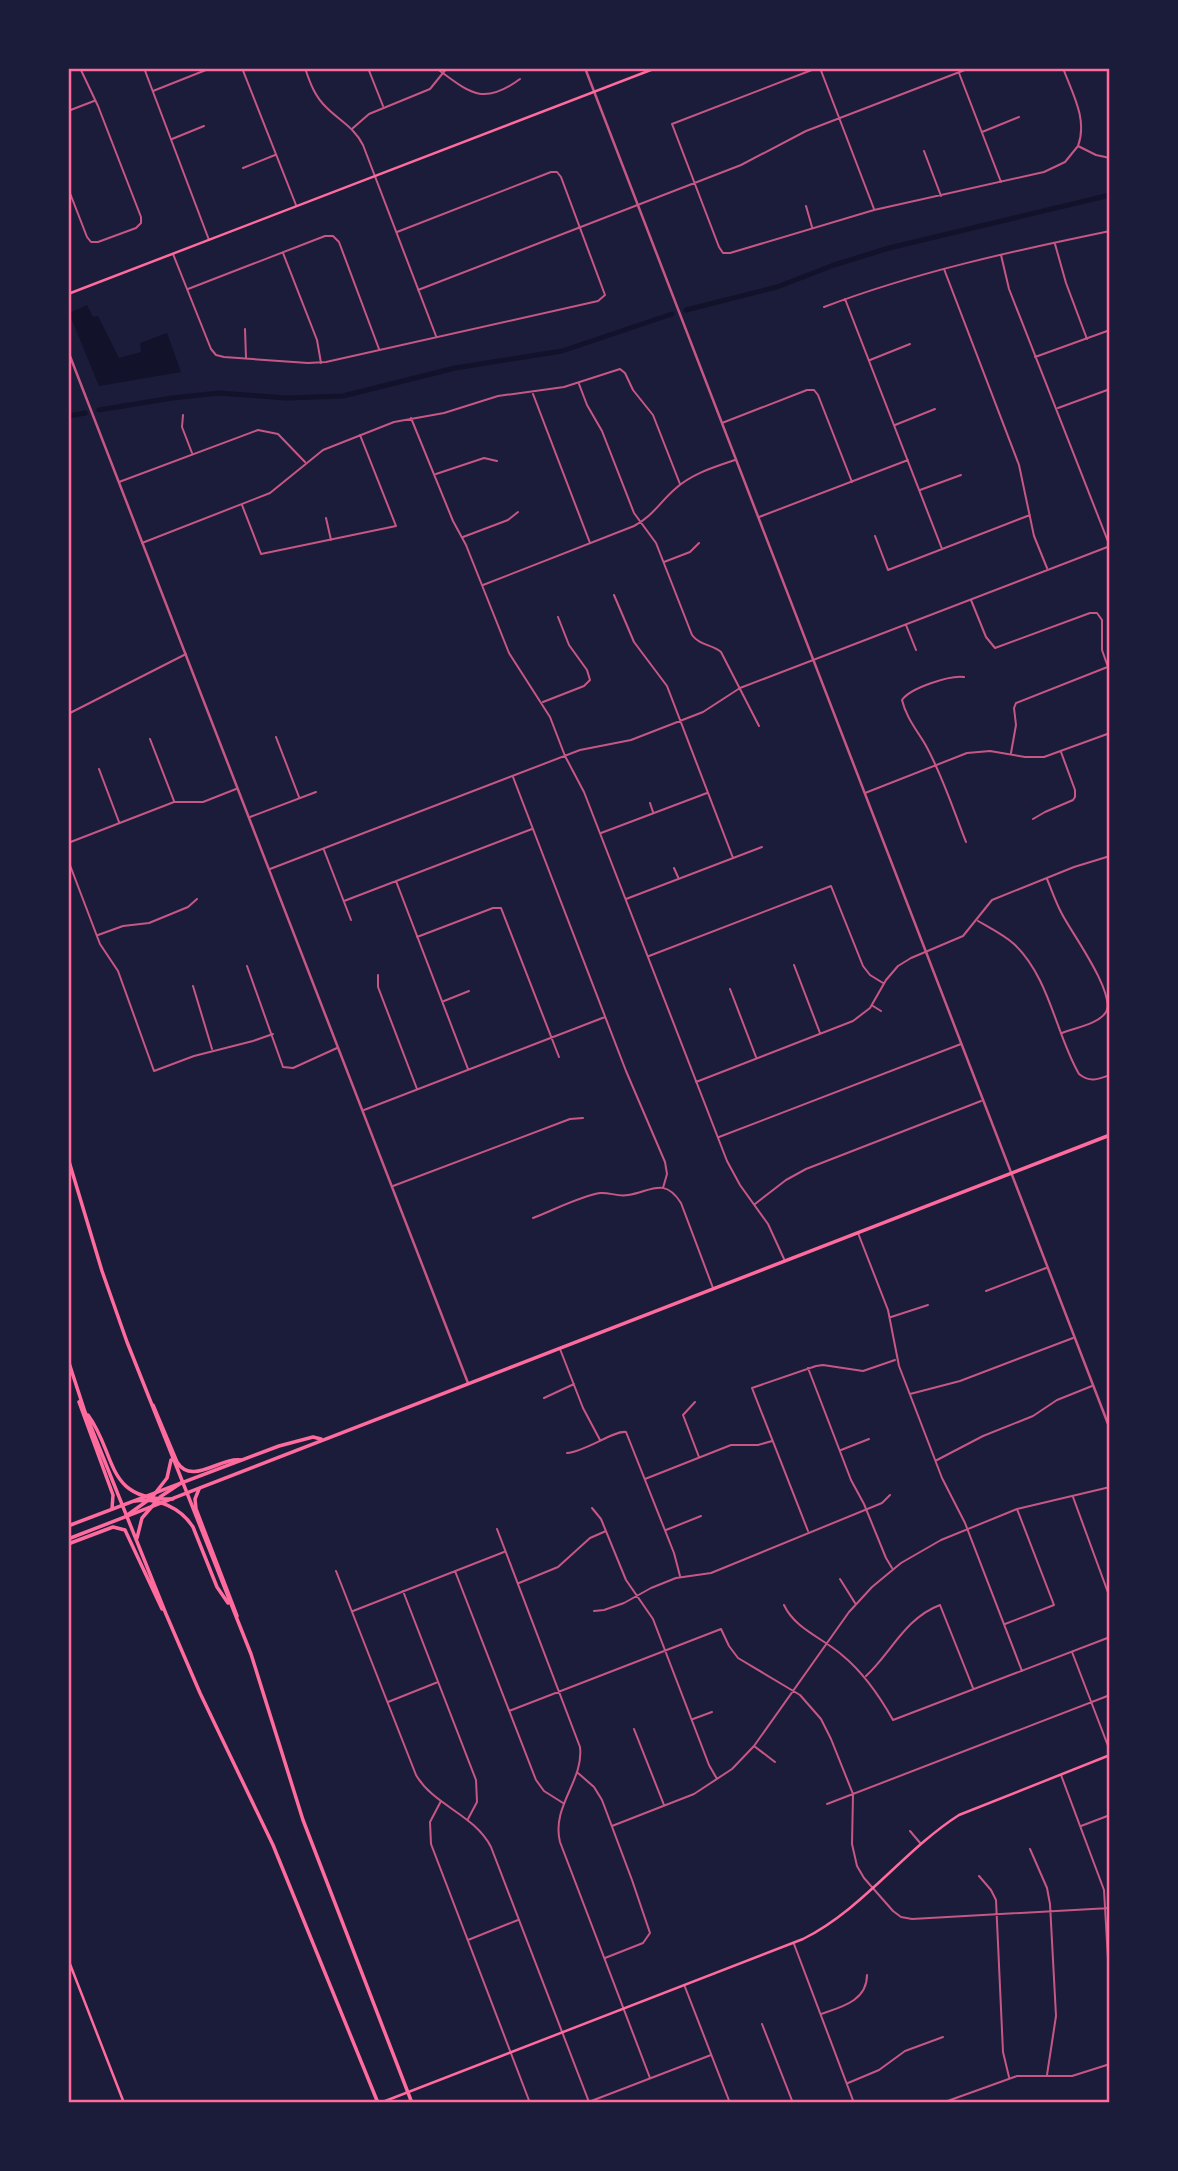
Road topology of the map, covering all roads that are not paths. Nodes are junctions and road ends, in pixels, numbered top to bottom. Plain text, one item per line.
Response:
1 (80, 68) edge
2 (144, 68) edge
3 (211, 68) edge
4 (242, 68) edge
5 (305, 68) edge
6 (368, 68) edge
7 (436, 68) edge
8 (447, 68) edge
9 (585, 68) edge
10 (656, 68) edge
11 (819, 68) edge
12 (970, 68) edge
13 (1063, 68) edge
14 (959, 72) junction
15 (443, 74) junction
16 (520, 79) dead end
17 (153, 91) junction
18 (594, 92) junction
19 (95, 100) junction
20 (383, 108) junction
21 (68, 111) edge
22 (1019, 117) dead end
23 (839, 118) junction
24 (204, 126) dead end
25 (352, 128) junction
26 (982, 132) junction
27 (171, 139) junction
28 (1078, 146) junction
29 (923, 151) dead end
30 (276, 155) junction
31 (1110, 158) edge
32 (243, 168) dead end
33 (375, 177) junction
34 (1001, 182) junction
35 (694, 183) junction
36 (68, 188) edge
37 (941, 195) junction
38 (638, 205) junction
39 (296, 206) junction
40 (806, 206) dead end
41 (874, 210) junction
42 (580, 227) junction
43 (813, 228) junction
44 (1110, 231) edge
45 (397, 232) junction
46 (209, 240) junction
47 (1055, 243) junction
48 (283, 252) junction
49 (173, 254) junction
50 (1001, 255) junction
51 (944, 270) junction
52 (187, 289) junction
53 (418, 290) junction
54 (68, 294) edge
55 (845, 299) junction
56 (824, 307) dead end
57 (245, 329) dead end
58 (1110, 330) edge
59 (436, 337) junction
60 (1087, 339) junction
61 (910, 344) dead end
62 (380, 350) junction
63 (68, 351) edge
64 (1035, 358) junction
65 (246, 359) junction
66 (869, 360) junction
67 (321, 363) junction
68 (578, 383) junction
69 (1110, 389) edge
70 (532, 392) junction
71 (935, 409) dead end
72 (1057, 409) junction
73 (183, 415) dead end
74 (411, 418) junction
75 (722, 423) junction
76 (894, 425) junction
77 (360, 435) junction
78 (192, 454) junction
79 (736, 460) junction
80 (908, 460) junction
81 (498, 461) dead end
82 (305, 463) junction
83 (435, 474) junction
84 (961, 475) dead end
85 (852, 482) junction
86 (119, 483) junction
87 (680, 484) junction
88 (919, 491) junction
89 (242, 504) junction
90 (518, 512) dead end
91 (1030, 515) junction
92 (326, 517) dead end
93 (758, 517) junction
94 (641, 523) junction
95 (875, 536) dead end
96 (462, 537) junction
97 (331, 540) junction
98 (142, 542) junction
99 (699, 543) dead end
100 (590, 544) junction
101 (1110, 545) edge
102 (942, 549) junction
103 (663, 563) junction
104 (1047, 569) junction
105 (482, 585) junction
106 (614, 595) dead end
107 (971, 599) junction
108 (558, 617) dead end
109 (906, 624) junction
110 (916, 650) dead end
111 (186, 654) junction
112 (813, 660) junction
113 (1109, 666) edge
114 (964, 677) dead end
115 (740, 688) junction
116 (541, 703) junction
117 (68, 714) edge
118 (680, 721) junction
119 (759, 726) dead end
120 (1110, 733) edge
121 (276, 737) dead end
122 (150, 739) dead end
123 (1060, 752) junction
124 (1010, 754) junction
125 (565, 756) junction
126 (935, 765) junction
127 (99, 769) dead end
128 (512, 776) junction
129 (238, 789) junction
130 (316, 792) dead end
131 (708, 792) junction
132 (864, 793) junction
133 (299, 798) junction
134 (174, 802) junction
135 (650, 803) dead end
136 (653, 813) junction
137 (249, 818) junction
138 (1033, 819) dead end
139 (120, 823) junction
140 (533, 829) junction
141 (600, 833) junction
142 (966, 842) dead end
143 (68, 843) edge
144 (762, 847) dead end
145 (324, 849) junction
146 (1110, 856) edge
147 (733, 858) junction
148 (68, 860) edge
149 (674, 868) dead end
150 (269, 870) junction
151 (679, 878) junction
152 (1047, 878) junction
153 (396, 881) junction
154 (197, 898) dead end
155 (625, 899) junction
156 (344, 901) junction
157 (351, 920) dead end
158 (977, 920) junction
159 (97, 936) junction
160 (418, 937) junction
161 (925, 952) junction
162 (648, 957) junction
163 (794, 965) dead end
164 (247, 966) dead end
165 (378, 975) dead end
166 (884, 984) junction
167 (193, 986) dead end
168 (730, 989) dead end
169 (470, 991) dead end
170 (443, 1002) junction
171 (872, 1005) junction
172 (881, 1011) dead end
173 (606, 1017) junction
174 (1062, 1033) junction
175 (273, 1034) junction
176 (820, 1034) junction
177 (552, 1038) junction
178 (961, 1044) junction
179 (338, 1048) junction
180 (212, 1051) junction
181 (559, 1058) dead end
182 (757, 1058) junction
183 (469, 1070) junction
184 (1110, 1074) edge
185 (696, 1082) junction
186 (417, 1090) junction
187 (982, 1101) junction
188 (363, 1111) junction
189 (583, 1118) dead end
190 (1110, 1135) edge
191 (718, 1138) junction
192 (68, 1158) edge
193 (1011, 1173) junction
194 (392, 1187) junction
195 (663, 1188) junction
196 (754, 1205) junction
197 (533, 1218) dead end
198 (858, 1232) junction
199 (785, 1260) junction
200 (1047, 1267) junction
201 (713, 1288) junction
202 (986, 1292) dead end
203 (928, 1305) dead end
204 (890, 1318) junction
205 (1074, 1338) junction
206 (560, 1347) junction
207 (68, 1360) edge
208 (897, 1360) junction
209 (808, 1368) junction
210 (468, 1382) junction
211 (574, 1384) junction
212 (1093, 1386) junction
213 (144, 1387) junction
214 (78, 1393) junction
215 (910, 1394) junction
216 (544, 1398) dead end
217 (695, 1402) dead end
218 (85, 1412) junction
219 (1108, 1421) edge
220 (1110, 1429) edge
221 (321, 1439) junction
222 (869, 1439) dead end
223 (601, 1441) junction
224 (773, 1441) junction
225 (840, 1450) junction
226 (567, 1452) dead end
227 (171, 1456) junction
228 (699, 1458) junction
229 (241, 1460) junction
230 (936, 1461) junction
231 (645, 1479) junction
232 (181, 1483) junction
233 (1110, 1487) edge
234 (199, 1489) junction
235 (186, 1494) junction
236 (890, 1494) dead end
237 (152, 1496) junction
238 (1073, 1496) junction
239 (158, 1501) junction
240 (122, 1506) junction
241 (150, 1507) junction
242 (592, 1508) dead end
243 (112, 1509) junction
244 (867, 1509) junction
245 (1017, 1509) junction
246 (126, 1516) junction
247 (701, 1516) dead end
248 (68, 1526) edge
249 (497, 1529) dead end
250 (967, 1529) junction
251 (665, 1530) junction
252 (606, 1531) junction
253 (808, 1532) junction
254 (68, 1539) edge
255 (137, 1543) junction
256 (68, 1544) edge
257 (506, 1552) junction
258 (893, 1569) junction
259 (336, 1571) dead end
260 (455, 1571) junction
261 (680, 1577) junction
262 (840, 1579) dead end
263 (518, 1583) junction
264 (403, 1591) junction
265 (637, 1596) junction
266 (1110, 1598) edge
267 (856, 1604) junction
268 (230, 1605) junction
269 (784, 1605) dead end
270 (352, 1611) junction
271 (594, 1611) dead end
272 (166, 1614) junction
273 (1004, 1625) junction
274 (241, 1629) junction
275 (1110, 1637) edge
276 (826, 1643) junction
277 (665, 1650) junction
278 (1072, 1651) junction
279 (1022, 1671) junction
280 (865, 1677) junction
281 (438, 1682) junction
282 (974, 1689) junction
283 (560, 1691) junction
284 (794, 1691) junction
285 (1110, 1695) edge
286 (387, 1702) junction
287 (1091, 1702) junction
288 (509, 1711) junction
289 (712, 1712) dead end
290 (692, 1720) junction
291 (634, 1729) dead end
292 (754, 1746) junction
293 (1110, 1753) edge
294 (775, 1762) dead end
295 (577, 1772) junction
296 (1061, 1774) junction
297 (718, 1780) junction
298 (853, 1794) junction
299 (442, 1801) junction
300 (563, 1803) junction
301 (828, 1804) dead end
302 (664, 1806) junction
303 (1110, 1815) edge
304 (468, 1820) junction
305 (612, 1826) junction
306 (1081, 1826) junction
307 (910, 1831) dead end
308 (922, 1845) junction
309 (1030, 1849) dead end
310 (979, 1876) dead end
311 (873, 1888) junction
312 (1105, 1908) junction
313 (1110, 1908) edge
314 (1051, 1911) junction
315 (996, 1914) junction
316 (519, 1920) junction
317 (468, 1940) junction
318 (794, 1943) junction
319 (604, 1958) junction
320 (68, 1959) edge
321 (867, 1975) dead end
322 (684, 1986) junction
323 (1110, 1994) edge
324 (624, 2009) junction
325 (820, 2015) junction
326 (762, 2024) dead end
327 (562, 2033) junction
328 (943, 2037) dead end
329 (511, 2053) junction
330 (711, 2055) junction
331 (1110, 2064) edge
332 (1047, 2075) junction
333 (1009, 2077) junction
334 (650, 2078) junction
335 (847, 2083) junction
336 (587, 2102) edge
337 (124, 2103) edge
338 (379, 2103) edge
339 (412, 2103) edge
340 (530, 2103) edge
341 (730, 2103) edge
342 (793, 2103) edge
343 (854, 2103) edge
344 (942, 2103) edge

1 - 19 street
2 - 17 street
3 - 17 street
4 - 30 street
5 - 25 street
6 - 20 street
7 - 15 street
8 - 15 street
9 - 18 street
10 - 18 main road
11 - 23 street
11 - 35 street
12 - 14 street
13 - 28 street
14 - 23 street
14 - 26 street
15 - 16 street
15 - 20 street
17 - 27 street
18 - 33 main road
18 - 38 street
19 - 21 street
19 - 36 street
20 - 25 street
22 - 26 street
23 - 35 street
23 - 41 street
24 - 27 street
25 - 33 street
26 - 34 street
27 - 46 street
28 - 31 street
28 - 34 street
29 - 37 street
30 - 32 street
30 - 39 street
33 - 39 main road
33 - 45 street
34 - 37 street
35 - 38 street
35 - 43 street
37 - 41 street
38 - 42 street
38 - 75 street
39 - 46 main road
40 - 43 street
41 - 43 street
42 - 45 street
42 - 53 street
42 - 59 street
44 - 47 street
45 - 53 street
46 - 49 main road
47 - 50 street
47 - 60 street
48 - 52 street
48 - 62 street
48 - 67 street
49 - 52 street
49 - 54 main road
50 - 51 street
50 - 64 street
51 - 55 street
51 - 91 street
52 - 65 street
53 - 59 street
55 - 56 street
55 - 66 street
57 - 65 street
58 - 60 street
59 - 62 street
60 - 64 street
61 - 66 street
62 - 67 street
63 - 86 street
64 - 72 street
65 - 67 street
66 - 76 street
68 - 70 street
68 - 87 street
68 - 94 street
69 - 72 street
70 - 74 street
70 - 100 street
71 - 76 street
72 - 101 street
73 - 78 street
74 - 77 street
74 - 83 street
75 - 79 street
75 - 85 street
76 - 80 street
77 - 82 street
77 - 97 street
78 - 82 street
78 - 86 street
79 - 87 street
79 - 93 street
80 - 85 street
80 - 88 street
81 - 83 street
82 - 89 street
83 - 96 street
84 - 88 street
85 - 93 street
86 - 98 street
87 - 94 street
88 - 102 street
89 - 97 street
89 - 98 street
90 - 96 street
91 - 102 street
91 - 104 street
92 - 97 street
93 - 112 street
94 - 100 street
94 - 103 street
95 - 102 street
96 - 105 street
98 - 111 street
99 - 103 street
100 - 105 street
101 - 104 street
103 - 115 street
104 - 107 street
105 - 116 street
106 - 118 street
107 - 109 street
107 - 113 street
108 - 116 street
109 - 110 street
109 - 112 street
111 - 117 street
111 - 129 street
112 - 115 street
112 - 132 street
113 - 124 street
114 - 126 street
115 - 118 street
115 - 119 street
116 - 125 street
118 - 125 street
118 - 131 street
120 - 123 street
121 - 133 street
122 - 134 street
123 - 124 street
123 - 138 street
124 - 126 street
125 - 128 street
125 - 141 street
126 - 132 street
126 - 142 street
127 - 139 street
128 - 140 street
128 - 145 street
129 - 134 street
129 - 137 street
130 - 133 street
131 - 136 street
131 - 147 street
132 - 161 street
133 - 137 street
134 - 139 street
135 - 136 street
136 - 141 street
137 - 150 street
139 - 143 street
140 - 153 street
140 - 173 street
141 - 155 street
144 - 147 street
145 - 150 street
145 - 156 street
146 - 152 street
147 - 151 street
148 - 159 street
149 - 151 street
150 - 179 street
151 - 155 street
152 - 158 street
152 - 174 street
153 - 156 street
153 - 160 street
154 - 159 street
155 - 162 street
156 - 157 street
158 - 161 street
158 - 174 street
159 - 180 street
160 - 170 street
160 - 177 street
161 - 166 street
161 - 178 street
162 - 166 street
162 - 185 street
163 - 176 street
164 - 175 street
165 - 186 street
166 - 171 street
167 - 180 street
168 - 182 street
169 - 170 street
170 - 183 street
171 - 172 street
171 - 176 street
173 - 177 street
173 - 195 street
174 - 184 street
175 - 179 street
175 - 180 street
176 - 182 street
177 - 181 street
177 - 183 street
178 - 187 street
178 - 191 street
179 - 188 street
182 - 185 street
183 - 186 street
185 - 191 street
186 - 188 street
187 - 193 street
187 - 196 street
188 - 194 street
189 - 194 street
190 - 193 main road
191 - 196 street
192 - 213 main road
193 - 198 main road
193 - 200 street
194 - 210 street
195 - 197 street
195 - 201 street
196 - 199 street
198 - 199 main road
198 - 204 street
199 - 201 main road
200 - 202 street
200 - 205 street
201 - 206 main road
203 - 204 street
204 - 208 street
205 - 212 street
205 - 215 street
206 - 210 main road
206 - 211 street
207 - 214 main road
208 - 209 street
208 - 215 street
209 - 224 street
209 - 225 street
210 - 221 main road
211 - 216 street
211 - 223 street
212 - 219 street
212 - 230 street
213 - 227 main road
213 - 229 main road
214 - 218 main road
214 - 243 main road
215 - 230 street
217 - 228 street
218 - 237 main road
218 - 240 main road
219 - 220 street
221 - 229 main road
221 - 234 main road
222 - 225 street
223 - 226 street
223 - 231 street
224 - 228 street
224 - 253 street
225 - 244 street
227 - 232 main road
227 - 237 main road
228 - 231 street
229 - 232 main road
230 - 250 street
231 - 251 street
232 - 235 main road
232 - 237 main road
232 - 239 main road
233 - 238 street
234 - 235 main road
234 - 274 main road
235 - 239 main road
235 - 268 main road
236 - 244 street
237 - 239 main road
237 - 240 main road
237 - 246 main road
238 - 245 street
238 - 266 street
239 - 241 main road
239 - 268 main road
240 - 243 main road
240 - 246 main road
241 - 246 main road
241 - 255 main road
242 - 252 street
243 - 248 main road
244 - 253 street
244 - 258 street
245 - 250 street
245 - 273 street
246 - 254 main road
246 - 255 main road
247 - 251 street
249 - 257 street
250 - 258 street
250 - 273 street
251 - 261 street
252 - 263 street
252 - 265 street
253 - 261 street
255 - 272 main road
256 - 272 main road
257 - 260 street
257 - 263 street
258 - 267 street
259 - 270 street
260 - 264 street
260 - 288 street
261 - 265 street
262 - 267 street
263 - 283 street
264 - 270 street
264 - 281 street
265 - 271 street
265 - 277 street
267 - 276 street
268 - 274 main road
269 - 276 street
270 - 286 street
272 - 338 main road
273 - 279 street
274 - 339 main road
275 - 278 street
276 - 280 street
276 - 284 street
277 - 283 street
277 - 284 street
277 - 290 street
278 - 279 street
278 - 287 street
279 - 282 street
280 - 282 street
280 - 282 street
281 - 286 street
281 - 304 street
283 - 288 street
283 - 295 street
284 - 292 street
284 - 298 street
285 - 287 street
286 - 299 street
287 - 293 street
287 - 298 street
288 - 300 street
289 - 290 street
290 - 297 street
291 - 302 street
292 - 294 street
292 - 297 street
293 - 296 main road
295 - 300 street
295 - 305 street
296 - 306 street
296 - 308 main road
297 - 302 street
298 - 301 street
298 - 311 street
299 - 304 street
299 - 317 street
300 - 319 street
302 - 305 street
303 - 306 street
304 - 316 street
305 - 319 street
306 - 312 street
307 - 308 street
308 - 311 main road
309 - 314 street
310 - 315 street
311 - 315 street
311 - 318 main road
312 - 313 street
312 - 314 street
312 - 323 street
314 - 315 street
314 - 332 street
315 - 333 street
316 - 317 street
316 - 327 street
317 - 329 street
318 - 322 main road
318 - 325 street
319 - 324 street
320 - 337 main road
321 - 325 street
322 - 324 main road
322 - 330 street
324 - 327 main road
324 - 334 street
325 - 335 street
326 - 342 street
327 - 329 main road
327 - 336 street
328 - 335 street
329 - 338 main road
329 - 340 street
330 - 334 street
330 - 341 street
331 - 332 street
332 - 333 street
333 - 344 street
334 - 336 street
335 - 343 street

